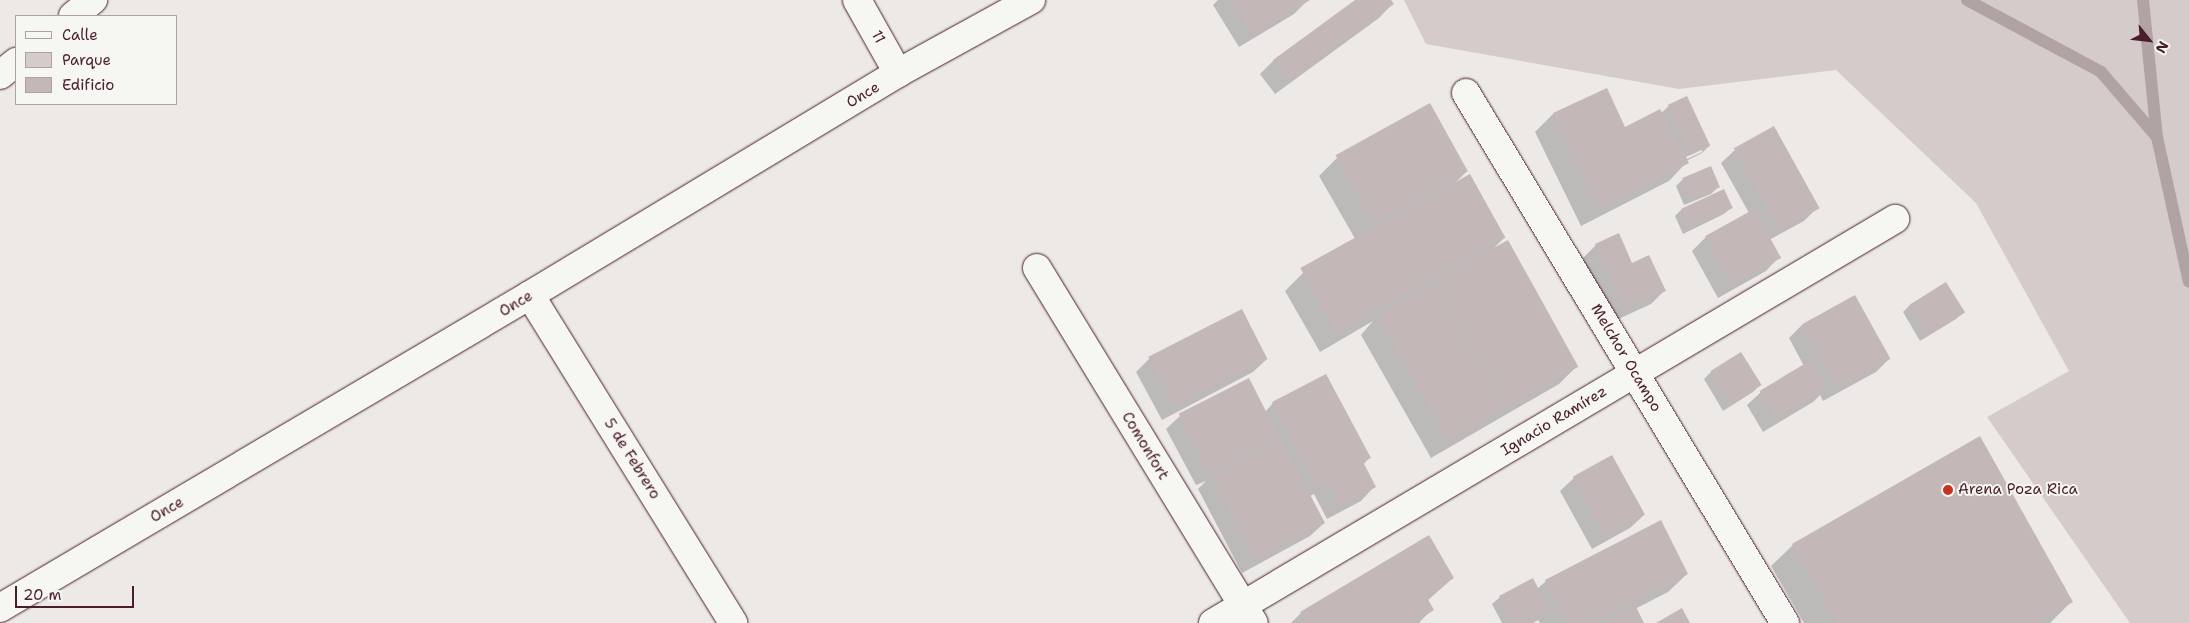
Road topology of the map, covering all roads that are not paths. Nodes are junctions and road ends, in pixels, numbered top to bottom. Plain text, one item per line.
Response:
1 (93, 0) edge
2 (857, 0) edge
3 (1031, 0) edge
4 (74, 15) edge
5 (15, 63) edge
6 (898, 73) junction
7 (0, 75) edge
8 (1466, 93) dead end
9 (1895, 219) dead end
10 (1037, 268) dead end
11 (530, 295) junction
12 (1634, 373) junction
13 (0, 608) edge
14 (1248, 614) edge
15 (733, 623) edge
16 (1213, 623) edge
17 (1785, 623) edge

1 - 4 street
2 - 6 street, 11
3 - 6 street, Once
5 - 7 street
6 - 11 street, Once
8 - 12 street, Melchor Ocampo
9 - 12 street, Ignacio Ramírez
10 - 14 street, Comonfort
11 - 13 street, Once
11 - 15 street, 5 de Febrero
12 - 14 street, Ignacio Ramírez
12 - 17 street, Melchor Ocampo
14 - 16 street, Ignacio Ramírez

